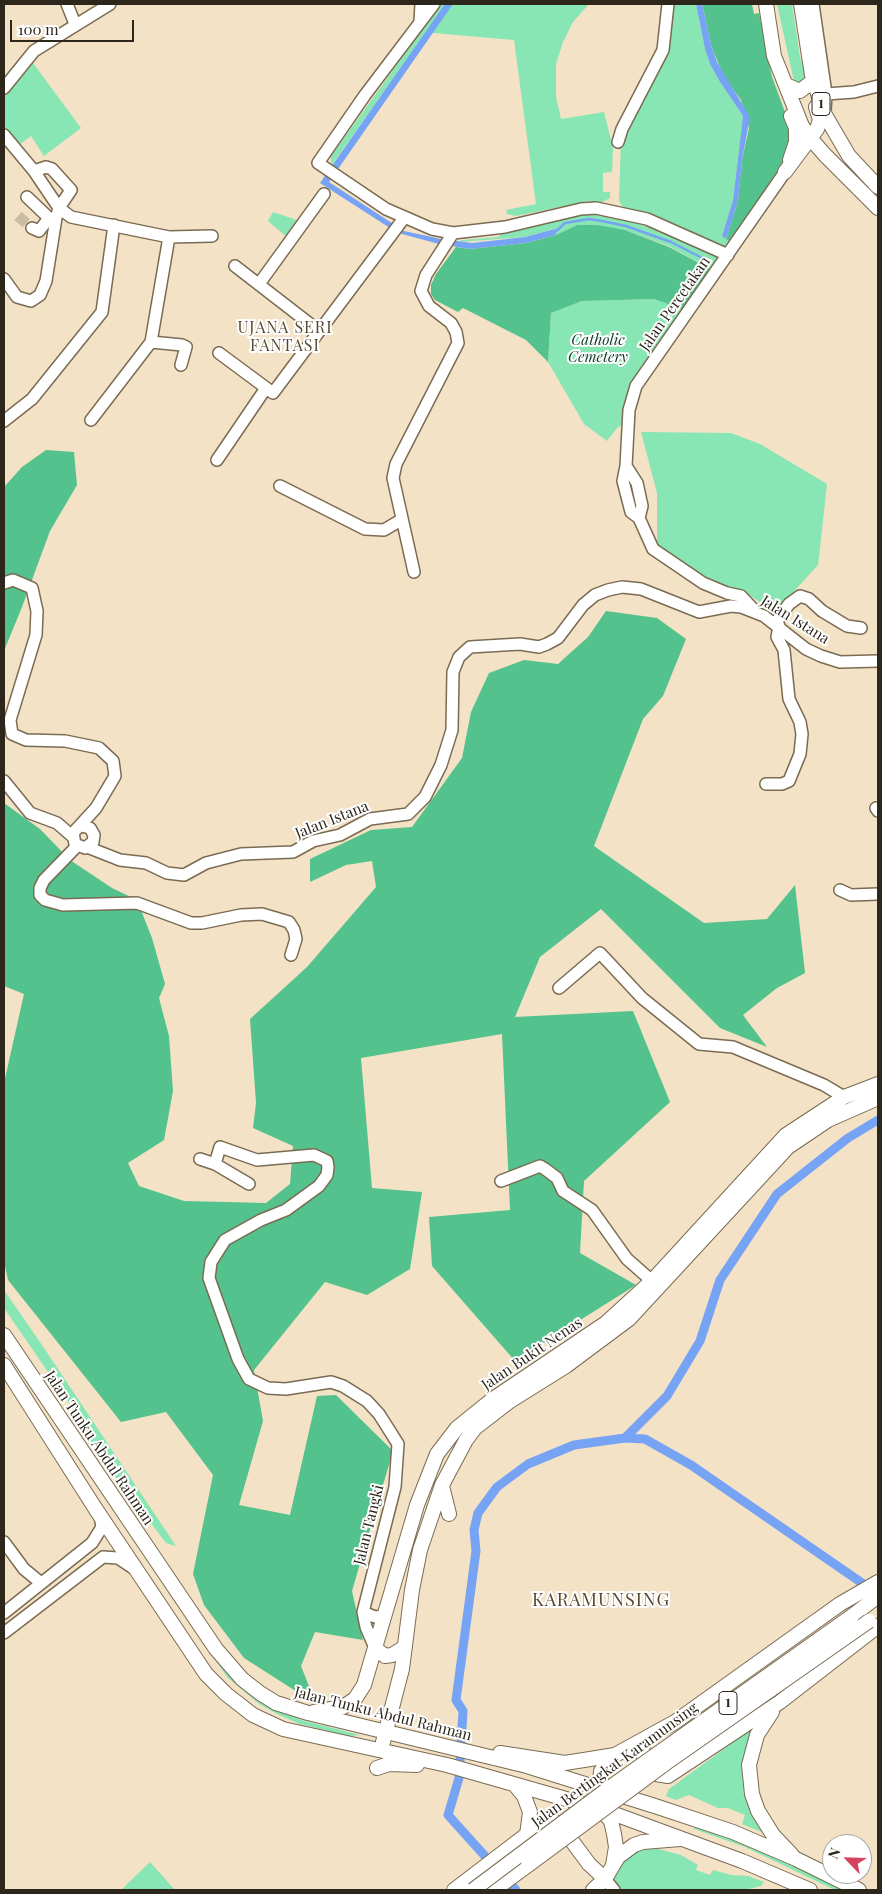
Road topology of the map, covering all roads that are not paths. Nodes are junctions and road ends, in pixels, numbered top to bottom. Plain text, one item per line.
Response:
1 (67, 4) edge
2 (110, 4) edge
3 (421, 4) edge
4 (434, 4) edge
5 (668, 4) edge
6 (766, 4) edge
7 (807, 4) edge
8 (420, 22) junction
9 (75, 24) junction
10 (774, 56) junction
11 (809, 84) junction
12 (786, 86) junction
13 (878, 86) edge
14 (4, 88) edge
15 (826, 94) junction
16 (825, 115) junction
17 (4, 135) edge
18 (811, 139) junction
19 (618, 142) dead end
20 (800, 152) junction
21 (825, 155) junction
22 (34, 171) junction
23 (785, 172) junction
24 (878, 187) edge
25 (324, 194) dead end
26 (27, 197) dead end
27 (878, 208) edge
28 (55, 215) junction
29 (114, 225) junction
30 (398, 226) junction
31 (32, 228) dead end
32 (212, 236) dead end
33 (452, 236) junction
34 (169, 237) junction
35 (728, 255) junction
36 (235, 266) dead end
37 (4, 280) edge
38 (259, 284) junction
39 (319, 331) junction
40 (151, 342) junction
41 (219, 353) dead end
42 (182, 365) dead end
43 (269, 390) junction
44 (91, 420) dead end
45 (4, 421) edge
46 (217, 460) dead end
47 (280, 486) dead end
48 (401, 520) junction
49 (414, 572) dead end
50 (4, 583) edge
51 (754, 610) junction
52 (777, 625) junction
53 (861, 628) dead end
54 (878, 662) edge
55 (4, 781) edge
56 (766, 784) dead end
57 (96, 808) junction
58 (57, 823) junction
59 (80, 826) junction
60 (93, 833) junction
61 (78, 843) junction
62 (124, 860) junction
63 (840, 890) dead end
64 (878, 894) edge
65 (291, 954) dead end
66 (559, 988) dead end
67 (878, 1084) edge
68 (844, 1097) junction
69 (878, 1098) edge
70 (200, 1159) dead end
71 (215, 1164) junction
72 (501, 1181) dead end
73 (249, 1184) dead end
74 (652, 1281) junction
75 (4, 1335) edge
76 (4, 1365) edge
77 (4, 1379) edge
78 (21, 1395) junction
79 (442, 1485) junction
80 (433, 1510) junction
81 (99, 1513) junction
82 (448, 1514) dead end
83 (4, 1542) edge
84 (92, 1543) junction
85 (78, 1554) junction
86 (103, 1557) junction
87 (399, 1567) junction
88 (89, 1568) junction
89 (24, 1569) junction
90 (140, 1573) junction
91 (878, 1582) edge
92 (41, 1583) junction
93 (28, 1593) junction
94 (878, 1596) edge
95 (363, 1612) junction
96 (4, 1613) edge
97 (383, 1616) junction
98 (875, 1620) edge
99 (4, 1633) edge
100 (405, 1647) junction
101 (374, 1648) junction
102 (394, 1701) junction
103 (780, 1702) junction
104 (308, 1713) junction
105 (386, 1733) junction
106 (645, 1740) junction
107 (424, 1741) junction
108 (381, 1751) junction
109 (615, 1755) junction
110 (490, 1757) junction
111 (433, 1762) junction
112 (377, 1768) dead end
113 (574, 1780) junction
114 (515, 1785) junction
115 (599, 1788) junction
116 (601, 1809) junction
117 (697, 1820) junction
118 (527, 1835) junction
119 (687, 1840) junction
120 (796, 1859) junction
121 (589, 1864) junction
122 (613, 1865) junction
123 (609, 1885) edge
124 (454, 1890) edge
125 (473, 1890) edge
126 (494, 1890) edge
127 (593, 1890) edge
128 (810, 1890) edge
129 (859, 1890) edge

1 - 9 street
2 - 9 street
3 - 8 street
4 - 8 street
5 - 19 street
6 - 10 main road, 1
7 - 11 main road
7 - 15 street
7 - 16 main road, 1
8 - 30 street
9 - 14 street
10 - 12 main road, 1
10 - 23 main road
11 - 12 main road
11 - 18 main road
12 - 18 main road, 1
13 - 15 street
15 - 16 street
16 - 24 main road, 1
17 - 22 street
18 - 20 main road
18 - 21 main road, 1
20 - 21 main road
20 - 23 main road
21 - 27 main road, 1
22 - 28 street
22 - 28 street
23 - 35 street, Jalan Percetakan
25 - 38 street
26 - 28 street
28 - 29 street
28 - 31 street
28 - 37 street
29 - 34 street
29 - 45 street
30 - 33 street
30 - 39 street
32 - 34 street
33 - 35 street
33 - 48 street
34 - 40 street
35 - 51 street, Jalan Percetakan
36 - 38 street
38 - 39 street
39 - 43 street
40 - 42 street
40 - 44 street
41 - 43 street
43 - 46 street
47 - 48 street
48 - 49 street
50 - 57 street
51 - 52 street, Jalan Istana
51 - 62 street, Jalan Istana
52 - 53 street
52 - 54 street, Jalan Istana
52 - 56 street
55 - 58 street, Jalan Istana
57 - 59 street
57 - 60 street
58 - 59 street
58 - 61 street, Jalan Istana
59 - 60 street
59 - 61 street
60 - 61 street
60 - 62 street
61 - 62 street, Jalan Istana
61 - 65 street
63 - 64 street
66 - 68 street
67 - 68 main road, Jalan Bukit Nenas
68 - 74 main road, Jalan Bukit Nenas
69 - 79 main road, Jalan Bukit Nenas
70 - 71 street
71 - 73 street
71 - 95 street, Jalan Tangki
72 - 74 street
74 - 87 main road, Jalan Bukit Nenas
75 - 104 main road, Jalan Tunku Abdul Rahman
76 - 78 main road
77 - 78 street
78 - 81 main road
79 - 80 main road, Jalan Bukit Nenas
79 - 82 main road
80 - 87 main road
80 - 100 main road, Jalan Bukit Nenas
81 - 84 street
81 - 90 main road
83 - 89 street
84 - 85 street
84 - 86 street
85 - 88 street
85 - 92 street
86 - 88 street
86 - 90 street
87 - 97 main road, Jalan Bukit Nenas
88 - 99 street
89 - 92 street
89 - 93 street
90 - 108 main road
91 - 106 main road
92 - 93 street
93 - 96 street
94 - 125 main road, Jalan Bertingkat Karamunsing / 1, bridge
95 - 97 street
95 - 101 street, Jalan Tangki
97 - 101 main road, Jalan Bukit Nenas
98 - 103 main road
98 - 126 main road, Jalan Bertingkat Karamunsing / 1, bridge
100 - 101 main road
100 - 102 main road, Jalan Bukit Nenas
101 - 104 main road, Jalan Bukit Nenas
102 - 105 main road, Jalan Bukit Nenas
102 - 107 main road
103 - 106 main road
103 - 120 main road
104 - 105 main road, Jalan Tunku Abdul Rahman
105 - 107 main road, Jalan Tunku Abdul Rahman
105 - 108 main road, Jalan Bukit Nenas
106 - 109 main road
107 - 110 main road, Jalan Tunku Abdul Rahman
108 - 111 main road
109 - 110 main road
109 - 115 main road
110 - 113 main road, Jalan Tunku Abdul Rahman
111 - 112 main road
111 - 114 main road
113 - 115 main road, Jalan Tunku Abdul Rahman
113 - 116 main road
114 - 116 main road
114 - 118 main road
115 - 116 main road
115 - 117 main road, Jalan Tunku Abdul Rahman
116 - 119 main road
116 - 122 main road
117 - 119 main road
117 - 120 main road, Jalan Tunku Abdul Rahman
118 - 121 main road
118 - 124 main road
119 - 122 main road
119 - 128 main road
120 - 129 main road, Jalan Tunku Abdul Rahman
121 - 123 main road
121 - 127 main road
122 - 123 main road
123 - 127 main road

